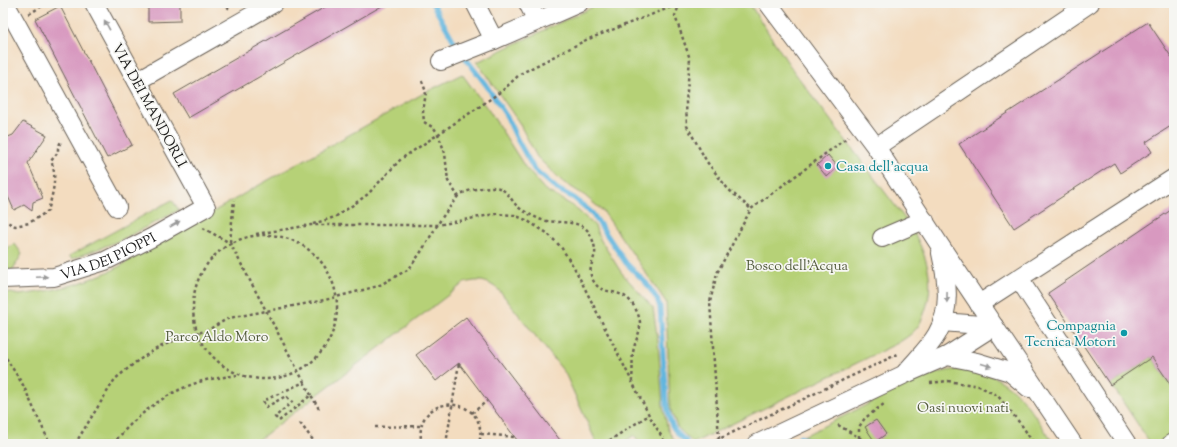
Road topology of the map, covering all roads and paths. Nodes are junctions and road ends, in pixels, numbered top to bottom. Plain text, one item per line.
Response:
1 (5, 3) edge
2 (94, 3) edge
3 (274, 3) edge
4 (475, 3) edge
5 (528, 3) edge
6 (578, 3) edge
7 (680, 3) edge
8 (768, 3) edge
9 (1090, 3) edge
10 (537, 21) junction
11 (494, 40) junction
12 (441, 60) dead end
13 (137, 81) junction
14 (422, 81) dead end
15 (857, 121) junction
16 (71, 123) junction
17 (438, 134) junction
18 (876, 147) junction
19 (1174, 178) edge
20 (458, 196) junction
21 (234, 200) dead end
22 (117, 207) dead end
23 (206, 207) joint
24 (751, 209) junction
25 (3, 220) edge
26 (925, 221) junction
27 (311, 225) junction
28 (438, 225) junction
29 (200, 227) dead end
30 (256, 234) junction
31 (882, 238) dead end
32 (230, 243) junction
33 (939, 244) junction
34 (3, 279) edge
35 (1019, 279) junction
36 (338, 297) junction
37 (979, 304) junction
38 (267, 312) junction
39 (942, 322) junction
40 (994, 326) junction
41 (197, 333) junction
42 (902, 351) dead end
43 (3, 353) edge
44 (947, 356) junction
45 (459, 363) dead end
46 (299, 371) junction
47 (237, 375) junction
48 (903, 375) junction
49 (304, 382) junction
50 (632, 382) junction
51 (926, 383) dead end
52 (311, 395) junction
53 (1042, 398) junction
54 (890, 400) dead end
55 (487, 401) dead end
56 (452, 404) junction
57 (319, 409) dead end
58 (472, 412) junction
59 (649, 415) junction
60 (833, 422) dead end
61 (300, 424) dead end
62 (421, 426) junction
63 (375, 427) dead end
64 (481, 434) junction
65 (515, 437) dead end
66 (860, 438) junction
67 (719, 439) junction
68 (1174, 442) edge
69 (50, 444) edge
70 (75, 444) edge
71 (113, 444) edge
72 (316, 444) edge
73 (422, 444) edge
74 (446, 444) edge
75 (479, 444) edge
76 (604, 444) edge
77 (666, 444) edge
78 (711, 444) edge
79 (757, 444) edge
80 (870, 444) edge
81 (1034, 444) edge
82 (1073, 444) edge
83 (1127, 444) edge
84 (1171, 444) edge

1 - 16 street
13 -> 2 street, VIA DEI MANDORLI
3 - 13 street
4 - 11 street
5 - 10 street
6 - 10 street
7 - 17 path
7 - 24 path
8 - 15 street
9 - 18 street
10 - 11 street
11 - 12 street
13 - 23 street, VIA DEI MANDORLI
14 - 17 path
15 - 18 street
15 - 24 path
16 - 22 street
16 - 25 path
17 - 20 path
17 - 27 path
18 - 26 street
19 - 35 street
20 - 28 path
20 - 50 path
21 - 32 path
34 -> 23 street, VIA DEI PIOPPI
24 - 67 path
26 - 31 street
26 - 33 street
27 - 28 path
27 - 30 path
28 - 36 path
28 - 50 path
29 - 32 path
30 - 32 path
30 - 36 path
32 - 38 path
32 - 41 path
33 - 37 street
33 -> 39 street
35 - 37 street
35 - 83 street
36 - 38 path
36 - 46 path
37 - 40 street
38 - 41 path
38 - 46 path
39 - 40 street
39 - 48 street
40 - 44 street
40 - 53 street
41 - 47 path
41 - 70 path
42 - 67 path
43 - 69 path
44 - 48 street
44 -> 53 street
45 - 56 path
46 - 47 path
46 - 49 path
47 - 71 path
48 - 79 street
49 - 52 path
49 - 52 path
50 - 59 path
51 - 81 path
52 - 57 path
53 - 82 street
54 - 66 path
55 - 58 path
56 - 58 path
56 - 62 path
56 - 74 path
58 - 64 path
59 - 76 path
59 - 77 path
60 - 66 path
61 - 72 path
62 - 63 path
62 - 73 path
64 - 65 path
64 - 75 path
66 - 80 path
67 - 78 path
68 - 84 street

